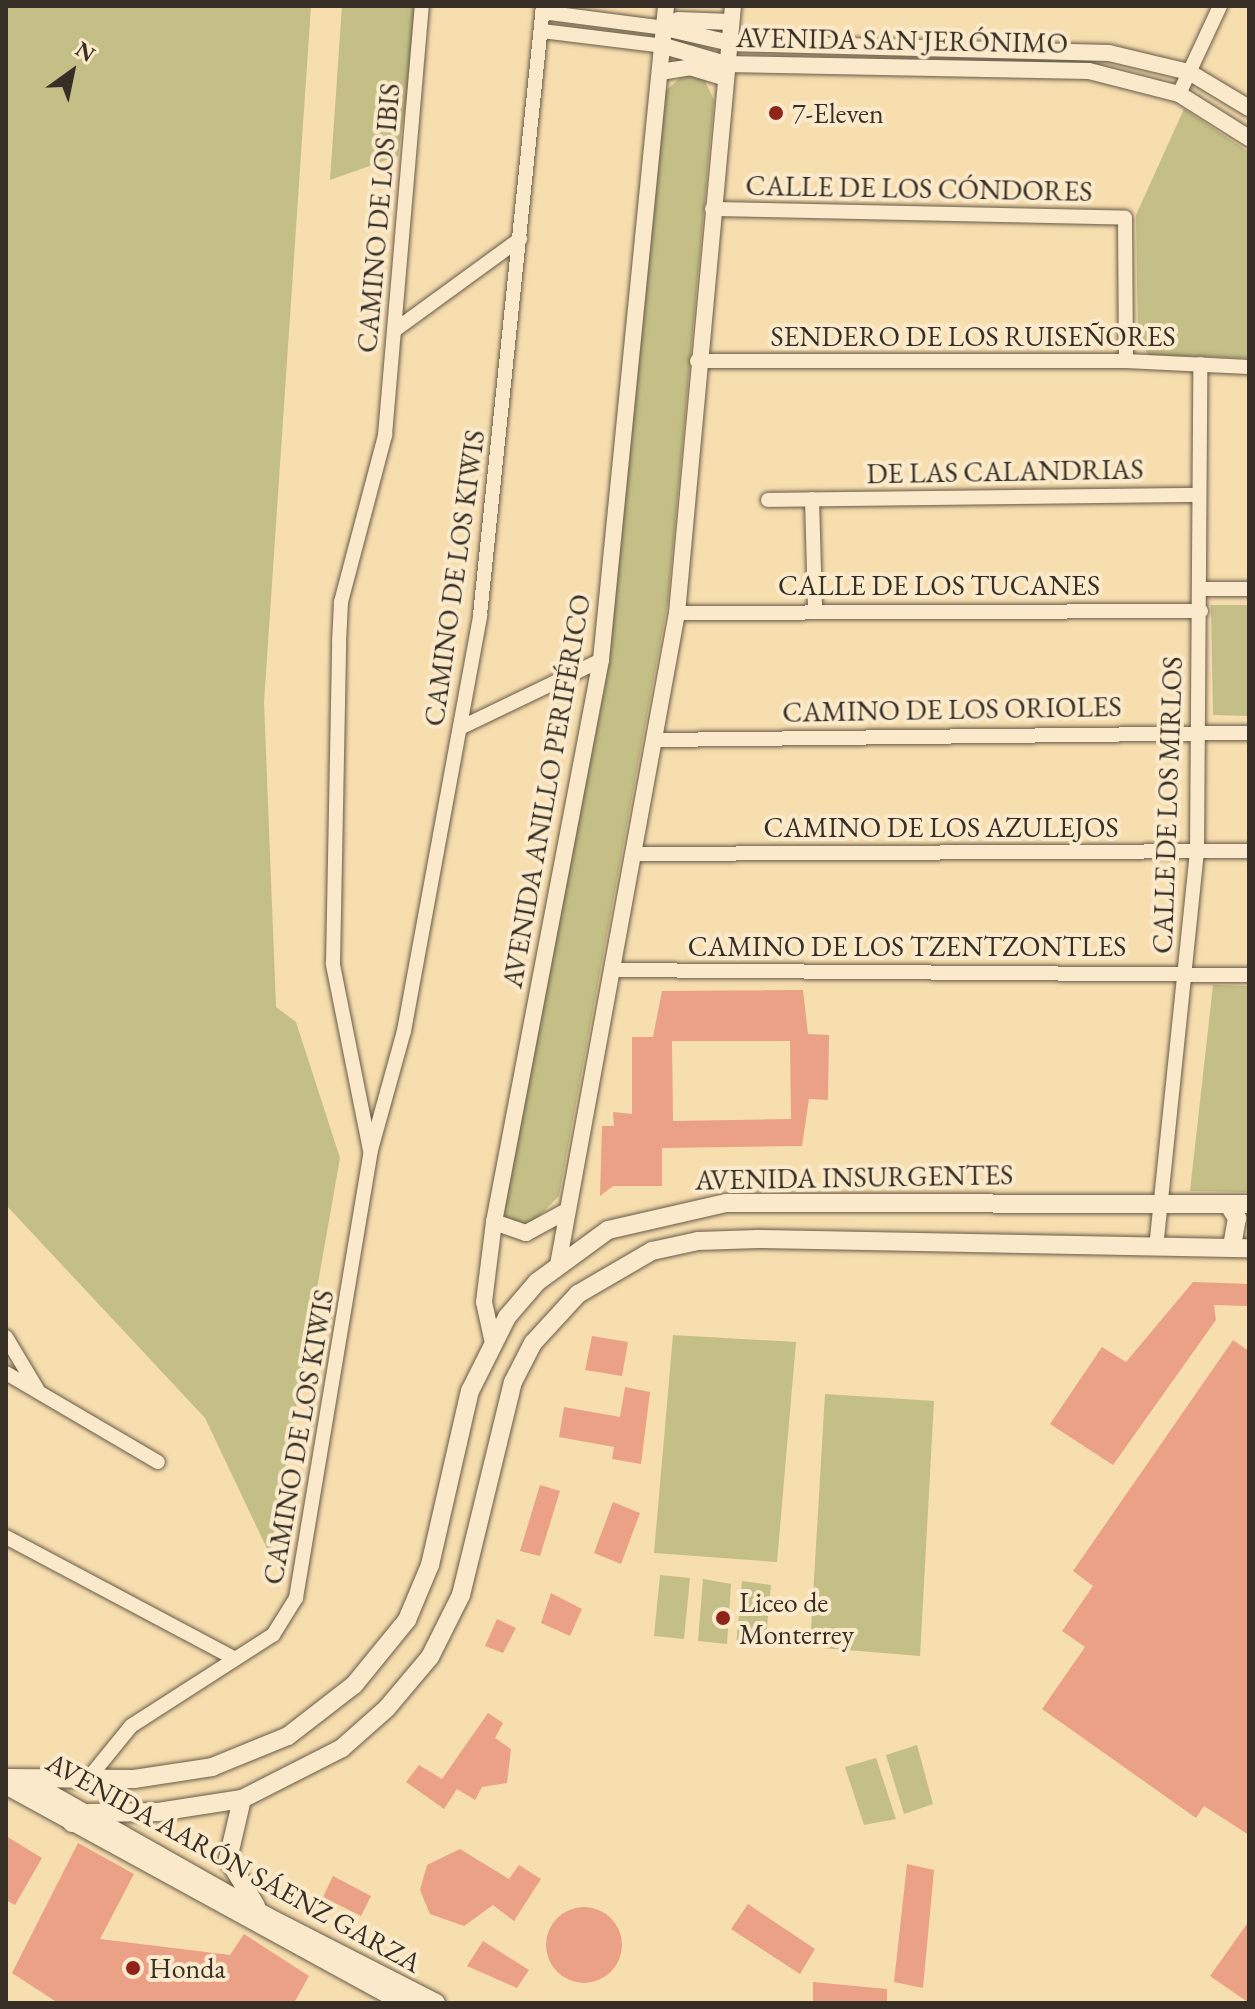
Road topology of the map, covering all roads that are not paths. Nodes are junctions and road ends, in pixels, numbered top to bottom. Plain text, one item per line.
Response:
1 (422, 6) edge
2 (1220, 6) edge
3 (542, 9) edge
4 (732, 14) edge
5 (666, 17) edge
6 (542, 31) junction
7 (730, 43) junction
8 (664, 46) junction
9 (725, 71) junction
10 (660, 72) junction
11 (1189, 72) junction
12 (1179, 94) junction
13 (1249, 108) edge
14 (1249, 138) edge
15 (712, 209) junction
16 (520, 239) junction
17 (395, 330) junction
18 (697, 361) junction
19 (1126, 361) junction
20 (1200, 364) junction
21 (1248, 369) edge
22 (385, 435) joint
23 (1199, 495) junction
24 (812, 499) junction
25 (768, 500) dead end
26 (1201, 589) junction
27 (1249, 589) edge
28 (815, 609) junction
29 (1201, 611) junction
30 (677, 613) junction
31 (601, 660) junction
32 (460, 728) junction
33 (1199, 732) junction
34 (1249, 733) edge
35 (656, 740) junction
36 (1197, 851) junction
37 (1249, 851) edge
38 (634, 854) junction
39 (612, 970) junction
40 (1186, 974) junction
41 (1249, 975) edge
42 (371, 1150) junction
43 (1161, 1204) junction
44 (1228, 1204) junction
45 (1249, 1204) edge
46 (563, 1213) junction
47 (494, 1222) junction
48 (1240, 1247) edge
49 (1156, 1248) junction
50 (558, 1265) junction
51 (6, 1337) edge
52 (493, 1343) junction
53 (6, 1373) edge
54 (37, 1389) junction
55 (158, 1462) dead end
56 (6, 1537) edge
57 (235, 1659) junction
58 (9, 1777) edge
59 (88, 1779) junction
60 (242, 1799) junction
61 (78, 1818) junction
62 (266, 1916) junction
63 (405, 2003) edge
64 (436, 2003) edge

1 - 17 street, CAMINO DE LOS IBIS
2 - 11 street
3 - 5 street, AVENIDA SAN JERÓNIMO
3 - 6 street, CAMINO DE LOS KIWIS
4 - 5 street
4 - 7 street
5 - 7 street, AVENIDA SAN JERÓNIMO
5 - 8 street, AVENIDA ANILLO PERIFÉRICO
6 - 8 street, AVENIDA SAN JERÓNIMO
6 - 16 street, CAMINO DE LOS KIWIS
7 - 9 street
7 - 11 street, AVENIDA SAN JERÓNIMO
8 - 9 street, AVENIDA SAN JERÓNIMO
8 - 10 street, AVENIDA ANILLO PERIFÉRICO
9 - 10 street
9 - 12 street, AVENIDA SAN JERÓNIMO
9 - 15 street
10 - 31 street, AVENIDA ANILLO PERIFÉRICO
11 - 12 street
11 - 13 street, AVENIDA SAN JERÓNIMO
12 - 14 street, AVENIDA SAN JERÓNIMO
15 - 18 street
15 - 19 street, CALLE DE LOS CÓNDORES
16 - 17 street
16 - 32 street, CAMINO DE LOS KIWIS
17 - 22 street, CAMINO DE LOS IBIS
18 - 19 street, SENDERO DE LOS RUISEÑORES
18 - 30 street
19 - 20 street, SENDERO DE LOS RUISEÑORES
20 - 21 street, SENDERO DE LOS RUISEÑORES
20 - 23 street, CALLE DE LOS MIRLOS
22 - 42 street, CAMINO DE LOS KIWIS
23 - 24 street, DE LAS CALANDRIAS
23 - 26 street, CALLE DE LOS MIRLOS
24 - 25 street, DE LAS CALANDRIAS
24 - 28 street
26 - 27 street
26 - 29 street, CALLE DE LOS MIRLOS
28 - 29 street, CALLE DE LOS TUCANES
28 - 30 street, CALLE DE LOS TUCANES
29 - 33 street, CALLE DE LOS MIRLOS
30 - 35 street
31 - 32 street
31 - 47 street, AVENIDA ANILLO PERIFÉRICO
32 - 42 street, CAMINO DE LOS KIWIS
33 - 34 street, CAMINO DE LOS ORIOLES
33 - 35 street, CAMINO DE LOS ORIOLES
33 - 36 street, CALLE DE LOS MIRLOS
35 - 38 street
36 - 37 street, CAMINO DE LOS AZULEJOS
36 - 38 street, CAMINO DE LOS AZULEJOS
36 - 40 street, CALLE DE LOS MIRLOS
38 - 39 street
39 - 40 street, CAMINO DE LOS TZENTZONTLES
39 - 46 street
40 - 41 street, CAMINO DE LOS TZENTZONTLES
40 - 43 street, CALLE DE LOS MIRLOS
42 - 57 street, CAMINO DE LOS KIWIS
43 - 44 main road, AVENIDA INSURGENTES
43 - 49 street, CALLE DE LOS MIRLOS
43 - 50 main road, AVENIDA INSURGENTES
44 - 45 main road, AVENIDA INSURGENTES
44 - 48 main road
46 - 47 street
46 - 50 street
47 - 52 street, AVENIDA ANILLO PERIFÉRICO
48 - 49 main road
49 - 60 main road
50 - 52 main road, AVENIDA INSURGENTES
51 - 54 street
52 - 59 main road, AVENIDA INSURGENTES
53 - 54 street
54 - 55 street
56 - 57 street
57 - 59 street, CAMINO DE LOS KIWIS
58 - 59 main road, AVENIDA INSURGENTES
58 - 61 main road, AVENIDA AARÓN SÁENZ GARZA
60 - 61 main road
60 - 62 main road
61 - 62 main road, AVENIDA AARÓN SÁENZ GARZA
61 - 63 main road, AVENIDA AARÓN SÁENZ GARZA
62 - 64 main road, AVENIDA AARÓN SÁENZ GARZA

